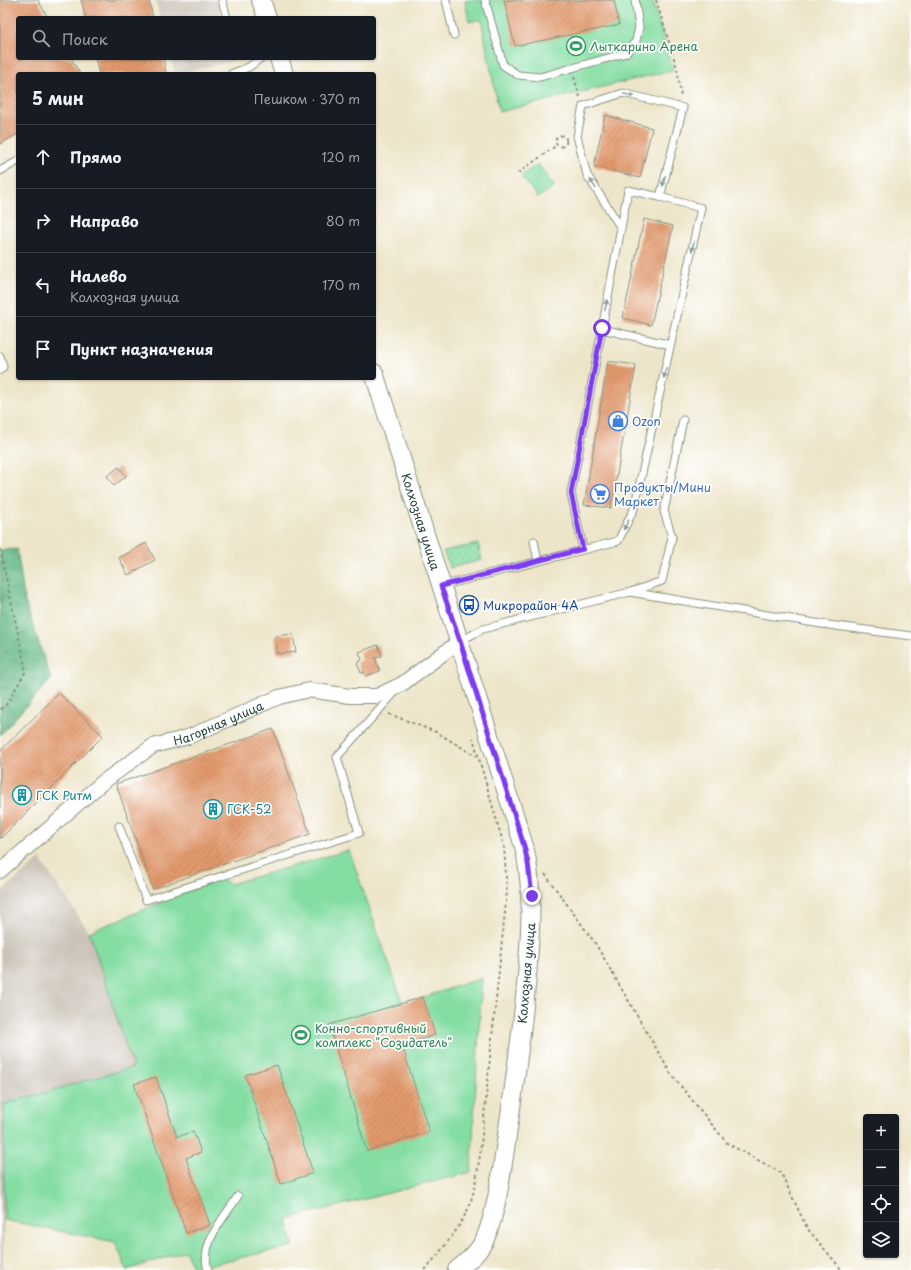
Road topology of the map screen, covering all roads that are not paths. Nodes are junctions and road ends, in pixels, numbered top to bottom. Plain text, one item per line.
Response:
1 (222, 0) edge
2 (261, 0) edge
3 (446, 0) edge
4 (485, 0) edge
5 (635, 0) edge
6 (226, 16) edge
7 (266, 16) edge
8 (454, 35) dead end
9 (257, 60) edge
10 (280, 60) edge
11 (236, 72) edge
12 (283, 72) edge
13 (16, 162) edge
14 (0, 171) edge
15 (660, 197) junction
16 (621, 228) junction
17 (602, 328) junction
18 (671, 345) junction
19 (0, 356) edge
20 (0, 370) edge
21 (376, 379) edge
22 (683, 420) dead end
23 (534, 541) dead end
24 (583, 549) junction
25 (538, 561) junction
26 (441, 586) junction
27 (630, 592) junction
28 (911, 636) edge
29 (460, 641) junction
30 (402, 684) junction
31 (119, 826) dead end
32 (0, 871) edge
33 (238, 1196) dead end
34 (208, 1270) edge
35 (457, 1270) edge

1 - 6 lane
2 - 7 street
3 - 8 lane
4 - 5 lane
9 - 11 lane
10 - 12 street
13 - 14 lane
15 - 16 lane
16 -> 15 lane
15 -> 18 lane
17 -> 16 lane
17 - 18 lane
17 - 24 lane
18 -> 24 lane
19 - 20 lane
21 - 26 street, Колхозная улица
22 - 27 lane
23 - 25 lane
24 - 25 lane
25 - 26 lane
26 - 29 street, Колхозная улица
27 - 28 lane
27 - 29 lane
29 - 30 street, Нагорная улица
29 - 35 street, Колхозная улица
30 - 31 lane
30 - 32 street, Нагорная улица
33 - 34 lane

